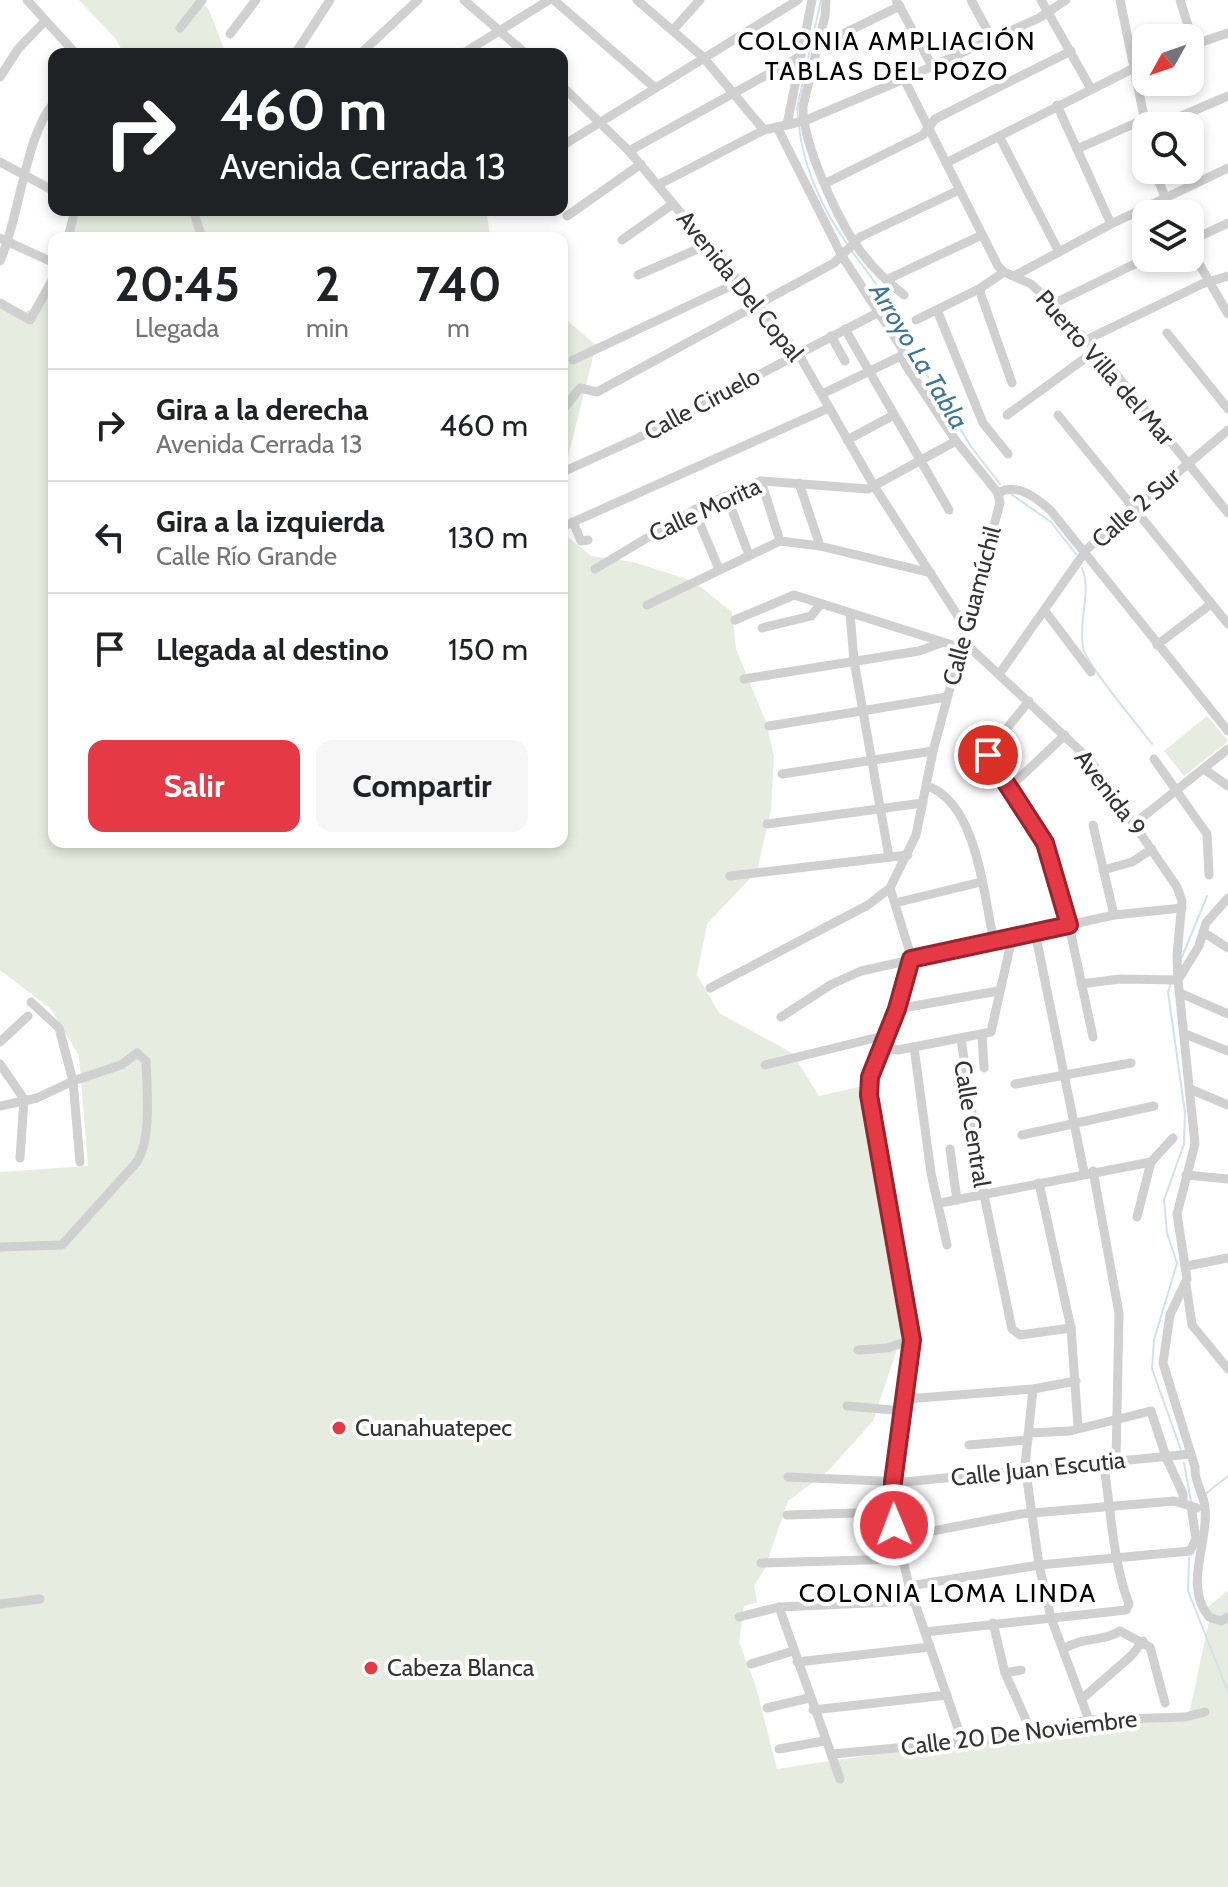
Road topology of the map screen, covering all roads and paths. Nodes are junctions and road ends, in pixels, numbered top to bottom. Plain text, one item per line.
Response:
1 (27, 0) edge
2 (202, 0) edge
3 (256, 0) edge
4 (330, 0) edge
5 (418, 0) edge
6 (464, 0) edge
7 (551, 0) edge
8 (637, 0) edge
9 (700, 0) edge
10 (798, 0) edge
11 (812, 0) edge
12 (826, 0) edge
13 (971, 0) edge
14 (1041, 0) edge
15 (1066, 0) edge
16 (1120, 0) edge
17 (1180, 0) edge
18 (898, 3) edge
19 (1048, 12) junction
20 (45, 21) junction
21 (1186, 24) edge
22 (180, 28) dead end
23 (498, 30) junction
24 (673, 30) junction
25 (1228, 33) edge
26 (230, 34) dead end
27 (992, 39) junction
28 (1204, 41) edge
29 (818, 46) junction
30 (70, 48) edge
31 (299, 48) edge
32 (366, 48) edge
33 (471, 48) edge
34 (519, 48) edge
35 (1071, 51) junction
36 (801, 56) junction
37 (703, 57) junction
38 (1132, 57) edge
39 (932, 66) junction
40 (1132, 67) edge
41 (0, 77) edge
42 (904, 79) junction
43 (654, 87) junction
44 (1090, 87) junction
45 (734, 92) junction
46 (568, 93) edge
47 (1228, 96) edge
48 (1057, 105) junction
49 (48, 112) edge
50 (1191, 112) edge
51 (601, 121) junction
52 (793, 124) junction
53 (1132, 127) edge
54 (928, 128) junction
55 (764, 130) junction
56 (999, 136) junction
57 (568, 142) edge
58 (1077, 149) junction
59 (629, 151) junction
60 (0, 162) edge
61 (946, 163) junction
62 (641, 164) junction
63 (1228, 168) edge
64 (26, 175) junction
65 (826, 183) junction
66 (1159, 184) edge
67 (658, 185) junction
68 (48, 188) edge
69 (959, 190) junction
70 (1164, 199) junction
71 (673, 204) junction
72 (568, 215) edge
73 (1228, 223) edge
74 (1111, 224) junction
75 (1204, 234) edge
76 (982, 235) junction
77 (4, 240) edge
78 (622, 240) dead end
79 (707, 245) junction
80 (848, 249) junction
81 (1059, 252) junction
82 (48, 260) edge
83 (0, 261) edge
84 (1132, 265) edge
85 (1004, 272) junction
86 (1203, 272) edge
87 (638, 275) dead end
88 (1016, 275) junction
89 (1228, 276) edge
90 (886, 280) junction
91 (739, 282) junction
92 (1209, 284) junction
93 (48, 288) edge
94 (979, 289) junction
95 (904, 295) dead end
96 (0, 303) edge
97 (758, 304) junction
98 (1053, 304) junction
99 (937, 310) junction
100 (879, 312) junction
101 (1228, 314) edge
102 (916, 320) dead end
103 (845, 329) junction
104 (1167, 333) dead end
105 (831, 336) junction
106 (1086, 340) junction
107 (1095, 351) junction
108 (798, 353) junction
109 (901, 356) junction
110 (573, 360) dead end
111 (845, 361) dead end
112 (869, 373) junction
113 (1012, 383) dead end
114 (822, 394) junction
115 (568, 403) edge
116 (829, 408) junction
117 (1228, 409) edge
118 (894, 415) junction
119 (1007, 415) dead end
120 (1058, 415) dead end
121 (1228, 430) edge
122 (847, 440) junction
123 (956, 441) junction
124 (1008, 454) dead end
125 (920, 460) junction
126 (1187, 464) junction
127 (568, 470) edge
128 (761, 481) junction
129 (799, 483) junction
130 (874, 486) junction
131 (998, 493) junction
132 (727, 497) junction
133 (1134, 509) junction
134 (694, 510) junction
135 (949, 510) dead end
136 (1227, 511) edge
137 (573, 522) junction
138 (568, 524) edge
139 (588, 540) dead end
140 (780, 541) junction
141 (820, 546) junction
142 (1084, 553) junction
143 (749, 555) junction
144 (595, 569) dead end
145 (719, 569) junction
146 (931, 573) junction
147 (821, 604) junction
148 (1211, 604) junction
149 (647, 605) dead end
150 (1045, 611) junction
151 (850, 613) junction
152 (735, 620) dead end
153 (1228, 624) edge
154 (762, 628) dead end
155 (967, 630) junction
156 (941, 643) junction
157 (963, 645) junction
158 (1157, 645) junction
159 (854, 661) junction
160 (1091, 672) dead end
161 (1000, 673) junction
162 (744, 679) dead end
163 (947, 697) junction
164 (1029, 701) junction
165 (863, 711) junction
166 (769, 726) dead end
167 (1228, 731) edge
168 (1065, 735) junction
169 (1228, 749) edge
170 (933, 751) junction
171 (1154, 759) dead end
172 (873, 761) junction
173 (1204, 769) junction
174 (782, 774) dead end
175 (927, 786) junction
176 (1228, 786) edge
177 (1010, 787) junction
178 (1178, 790) junction
179 (923, 803) junction
180 (881, 810) junction
181 (767, 824) dead end
182 (1134, 824) junction
183 (1093, 825) dead end
184 (1152, 849) junction
185 (908, 855) junction
186 (889, 857) junction
187 (1103, 870) junction
188 (1209, 875) dead end
189 (730, 876) dead end
190 (981, 882) junction
191 (890, 888) junction
192 (1228, 898) edge
193 (895, 903) junction
194 (1182, 908) junction
195 (1114, 915) junction
196 (1069, 925) junction
197 (1035, 932) junction
198 (1203, 932) junction
199 (1012, 938) junction
200 (994, 942) junction
201 (1228, 948) edge
202 (911, 959) junction
203 (1178, 980) junction
204 (1081, 984) junction
205 (710, 988) dead end
206 (998, 991) junction
207 (1180, 993) junction
208 (31, 1002) dead end
209 (897, 1009) junction
210 (1228, 1014) edge
211 (28, 1016) dead end
212 (781, 1017) dead end
213 (982, 1034) junction
214 (1185, 1034) junction
215 (887, 1035) junction
216 (1093, 1037) dead end
217 (961, 1039) junction
218 (0, 1042) edge
219 (882, 1047) junction
220 (914, 1047) junction
221 (1228, 1051) edge
222 (1131, 1063) dead end
223 (0, 1064) edge
224 (765, 1065) dead end
225 (984, 1068) dead end
226 (1065, 1075) junction
227 (73, 1081) junction
228 (1015, 1084) dead end
229 (1190, 1089) junction
230 (24, 1103) junction
231 (1228, 1105) edge
232 (0, 1106) edge
233 (1154, 1106) dead end
234 (1076, 1123) junction
235 (1022, 1135) dead end
236 (1173, 1138) dead end
237 (950, 1149) dead end
238 (20, 1158) dead end
239 (80, 1162) dead end
240 (1151, 1162) junction
241 (1089, 1172) junction
242 (1186, 1175) junction
243 (1228, 1179) edge
244 (1039, 1183) junction
245 (984, 1195) junction
246 (957, 1200) junction
247 (940, 1203) junction
248 (1137, 1217) dead end
249 (947, 1245) dead end
250 (0, 1247) edge
251 (1228, 1258) edge
252 (1187, 1266) junction
253 (1186, 1284) junction
254 (1071, 1328) junction
255 (912, 1340) junction
256 (858, 1350) dead end
257 (1226, 1362) edge
258 (1076, 1381) junction
259 (1033, 1389) junction
260 (906, 1399) junction
261 (847, 1406) dead end
262 (904, 1411) junction
263 (1118, 1421) junction
264 (1078, 1427) junction
265 (1028, 1436) junction
266 (969, 1445) dead end
267 (1191, 1454) junction
268 (1166, 1457) junction
269 (1103, 1460) junction
270 (1116, 1460) junction
271 (1026, 1469) junction
272 (788, 1477) dead end
273 (893, 1482) junction
274 (1187, 1505) junction
275 (1111, 1507) junction
276 (1206, 1507) junction
277 (892, 1512) junction
278 (1033, 1514) junction
279 (787, 1515) dead end
280 (896, 1538) junction
281 (1117, 1555) junction
282 (901, 1559) junction
283 (761, 1563) dead end
284 (1039, 1565) junction
285 (909, 1586) junction
286 (40, 1599) dead end
287 (914, 1601) junction
288 (0, 1604) edge
289 (779, 1607) junction
290 (1113, 1613) junction
291 (739, 1617) dead end
292 (1228, 1617) edge
293 (1051, 1618) junction
294 (993, 1623) junction
295 (1120, 1631) junction
296 (925, 1632) junction
297 (1143, 1641) junction
298 (930, 1647) junction
299 (1063, 1649) junction
300 (793, 1651) junction
301 (797, 1662) junction
302 (751, 1664) dead end
303 (1021, 1670) dead end
304 (1005, 1673) junction
305 (947, 1695) junction
306 (1084, 1697) junction
307 (809, 1698) junction
308 (1165, 1703) dead end
309 (767, 1708) dead end
310 (813, 1710) junction
311 (1205, 1712) dead end
312 (1089, 1720) junction
313 (1032, 1733) junction
314 (962, 1740) junction
315 (824, 1741) junction
316 (779, 1749) dead end
317 (833, 1754) junction
318 (840, 1779) dead end

1 - 20 street
2 - 22 street
3 - 26 street
4 - 31 street
5 - 32 street
6 - 23 street
7 - 23 street
7 - 43 street
8 - 24 street
9 - 24 street
10 - 37 street
11 - 36 street
12 - 29 street
13 - 27 street
14 - 19 street
15 - 19 street
16 - 38 street
17 - 21 street
18 - 29 street
18 - 39 street
19 - 27 street
19 - 35 street
20 - 30 street
20 - 41 street
23 - 33 street
23 - 34 street
24 - 37 street
25 - 28 street
27 - 39 street
29 - 52 street
35 - 44 street
35 - 54 street
36 - 45 street
36 - 52 street
37 - 43 street
37 - 45 street
39 - 42 street
40 - 44 street
42 - 52 street
42 - 54 street
43 - 51 street
44 - 48 street
45 - 55 street
45 - 59 street
46 - 51 street, Avenida Del Copal
47 - 50 street
48 - 56 street
48 - 58 street
49 - 64 street
51 - 57 street
51 - 59 street, Avenida Del Copal
52 - 55 street
52 - 65 street
52 - 80 street
53 - 58 street
54 - 61 street
54 - 65 street
55 - 67 street
56 - 61 street
56 - 81 street
58 - 74 street
59 - 62 street, Avenida Del Copal
60 - 64 street
61 - 69 street
62 - 67 street, Avenida Del Copal
62 - 72 street
63 - 70 street
64 - 68 street
64 - 77 street
65 - 80 street
66 - 70 street
67 - 71 street, Avenida Del Copal
69 - 76 street
69 - 80 street
70 - 74 street
71 - 78 street
71 - 79 street, Avenida Del Copal
73 - 75 street
74 - 81 street
76 - 85 street
76 - 90 street
77 - 82 street
77 - 83 street
79 - 87 street
79 - 91 street, Avenida Del Copal
80 - 90 street
80 - 97 street
80 - 100 street
81 - 88 street
84 - 98 street
85 - 88 street, Puerto Villa del Mar
85 - 94 street
86 - 92 street
88 - 98 street, Puerto Villa del Mar
89 - 92 street
90 - 95 street
91 - 97 street, Avenida Del Copal
91 - 110 street
92 - 101 street
92 - 106 street
93 - 96 street
94 - 99 street
94 - 113 street
97 - 108 street, Avenida Del Copal
97 - 115 street
98 - 106 street, Puerto Villa del Mar
99 - 102 street
99 - 124 street
100 - 103 street, Calle Ciruelo
100 - 109 street
103 - 105 street, Calle Ciruelo
103 - 112 street
104 - 117 street
105 - 108 street, Calle Ciruelo
105 - 111 street
106 - 107 street, Puerto Villa del Mar
107 - 119 street
107 - 126 street, Puerto Villa del Mar
108 - 114 street, Avenida Del Copal
108 - 127 street, Calle Ciruelo
109 - 112 street
109 - 123 street
112 - 114 street
112 - 118 street
114 - 116 street, Avenida Del Copal
116 - 122 street, Avenida Del Copal
116 - 137 street
118 - 122 street
118 - 125 street
120 - 133 street
121 - 126 street, Calle 2 Sur
122 - 130 street, Avenida Del Copal
123 - 125 street, Calle Morita
123 - 131 street
125 - 130 street, Calle Morita
125 - 135 street
126 - 133 street, Calle 2 Sur
126 - 136 street, Puerto Villa del Mar
128 - 129 street, Calle Morita
128 - 132 street, Calle Morita
128 - 140 street
129 - 130 street, Calle Morita
129 - 141 street
130 - 146 street, Avenida Del Copal
131 - 142 street
131 - 155 street, Calle Guamúchil
132 - 134 street, Calle Morita
132 - 143 street
133 - 142 street, Calle 2 Sur
133 - 148 street
134 - 144 street, Calle Morita
134 - 145 street
137 - 138 street
137 - 139 street
140 - 141 street
140 - 143 street
141 - 146 street
142 - 150 street, Calle 2 Sur
142 - 158 street
143 - 145 street
145 - 149 street
146 - 155 street, Avenida Del Copal
147 - 151 street
147 - 152 street
147 - 154 street
148 - 153 street
148 - 158 street
150 - 160 street
150 - 161 street, Calle 2 Sur
151 - 156 street
151 - 159 street
155 - 157 street, Calle Guamúchil
156 - 157 street
156 - 159 street
157 - 161 street, Avenida 9
157 - 163 street, Calle Guamúchil
158 - 167 street
159 - 162 street
159 - 165 street
161 - 164 street, Avenida 9
163 - 165 street
163 - 170 street, Calle Guamúchil
164 - 168 street, Avenida 9
164 - 177 street
165 - 166 street
165 - 172 street
168 - 177 street
168 - 182 street, Avenida 9
169 - 173 street
170 - 172 street
170 - 175 street, Calle Guamúchil
171 - 178 street
172 - 174 street
172 - 180 street
173 - 176 street
173 - 178 street
175 - 179 street, Calle Guamúchil
175 - 190 street
177 - 196 street
178 - 182 street
178 - 188 street
179 - 180 street
179 - 185 street, Calle Guamúchil
180 - 181 street
180 - 186 street
182 - 184 street, Avenida 9
183 - 187 street
184 - 187 street
184 - 194 street, Avenida 9
185 - 186 street
185 - 191 street, Calle Guamúchil
186 - 189 street
187 - 195 street
190 - 193 street
190 - 200 street
191 - 193 street
191 - 205 street, Calle Guamúchil
192 - 198 street
193 - 202 street
194 - 195 street
194 - 203 street, Avenida 9
195 - 196 street
196 - 197 street
196 - 204 street
197 - 199 street
197 - 226 street
198 - 201 street
198 - 203 street
199 - 200 street
199 - 206 street, Calle Central
200 - 202 street
202 - 209 street
202 - 212 street
203 - 204 street
203 - 207 street, Avenida 9
204 - 216 street
206 - 209 street
206 - 213 street, Calle Central
207 - 210 street
207 - 214 street, Avenida 9
208 - 227 street
209 - 215 street
211 - 218 street
213 - 217 street, Calle Central
213 - 225 street
214 - 221 street
214 - 229 street, Avenida 9
215 - 219 street
215 - 224 street
217 - 220 street
217 - 245 street, Calle Central
219 - 220 street
219 - 255 street
220 - 247 street
222 - 226 street
223 - 230 street
226 - 228 street
226 - 234 street
227 - 230 street
227 - 239 street
227 - 250 street
229 - 231 street
229 - 242 street, Avenida 9
230 - 232 street
230 - 238 street
233 - 234 street
234 - 235 street
234 - 241 street
236 - 240 street
237 - 246 street
240 - 241 street
240 - 248 street
241 - 244 street
241 - 263 street
242 - 243 street
242 - 252 street, Avenida 9
244 - 245 street
244 - 254 street
245 - 246 street
245 - 254 street, Calle Central
246 - 247 street
247 - 249 street
251 - 252 street
252 - 253 street, Avenida 9
253 - 257 street
253 - 267 street
254 - 258 street
255 - 256 street
255 - 260 street
258 - 259 street
258 - 264 street
259 - 260 street
259 - 265 street
260 - 262 street
261 - 262 street
262 - 273 street
263 - 264 street
263 - 268 street
263 - 270 street
264 - 265 street
265 - 266 street
265 - 271 street
267 - 268 street, Calle Juan Escutia
267 - 276 street
268 - 270 street, Calle Juan Escutia
268 - 274 street
269 - 270 street, Calle Juan Escutia
269 - 271 street, Calle Juan Escutia
269 - 275 street
271 - 273 street, Calle Juan Escutia
271 - 278 street
272 - 273 street, Calle Juan Escutia
273 - 277 street
274 - 275 street
274 - 276 street
274 - 281 street
275 - 278 street
275 - 281 street
276 - 292 street
277 - 279 street
277 - 280 street
278 - 280 street
278 - 284 street
280 - 282 street
281 - 284 street
281 - 290 street
282 - 283 street
282 - 285 street
284 - 285 street
284 - 293 street
285 - 287 street
286 - 288 street
287 - 289 street
287 - 296 street
289 - 291 street
289 - 300 street
290 - 293 street
290 - 295 street
293 - 294 street
293 - 299 street
294 - 296 street
294 - 304 street
295 - 297 street
295 - 299 street
296 - 298 street
297 - 306 street
297 - 308 street
298 - 301 street
298 - 305 street
299 - 306 street
300 - 301 street
300 - 302 street
301 - 307 street
303 - 304 street
304 - 313 street
305 - 310 street
305 - 314 street
306 - 312 street
307 - 309 street
307 - 310 street
310 - 315 street
311 - 312 street, Calle 20 De Noviembre
312 - 313 street, Calle 20 De Noviembre
313 - 314 street, Calle 20 De Noviembre
314 - 317 street, Calle 20 De Noviembre
315 - 316 street
315 - 317 street
317 - 318 street

